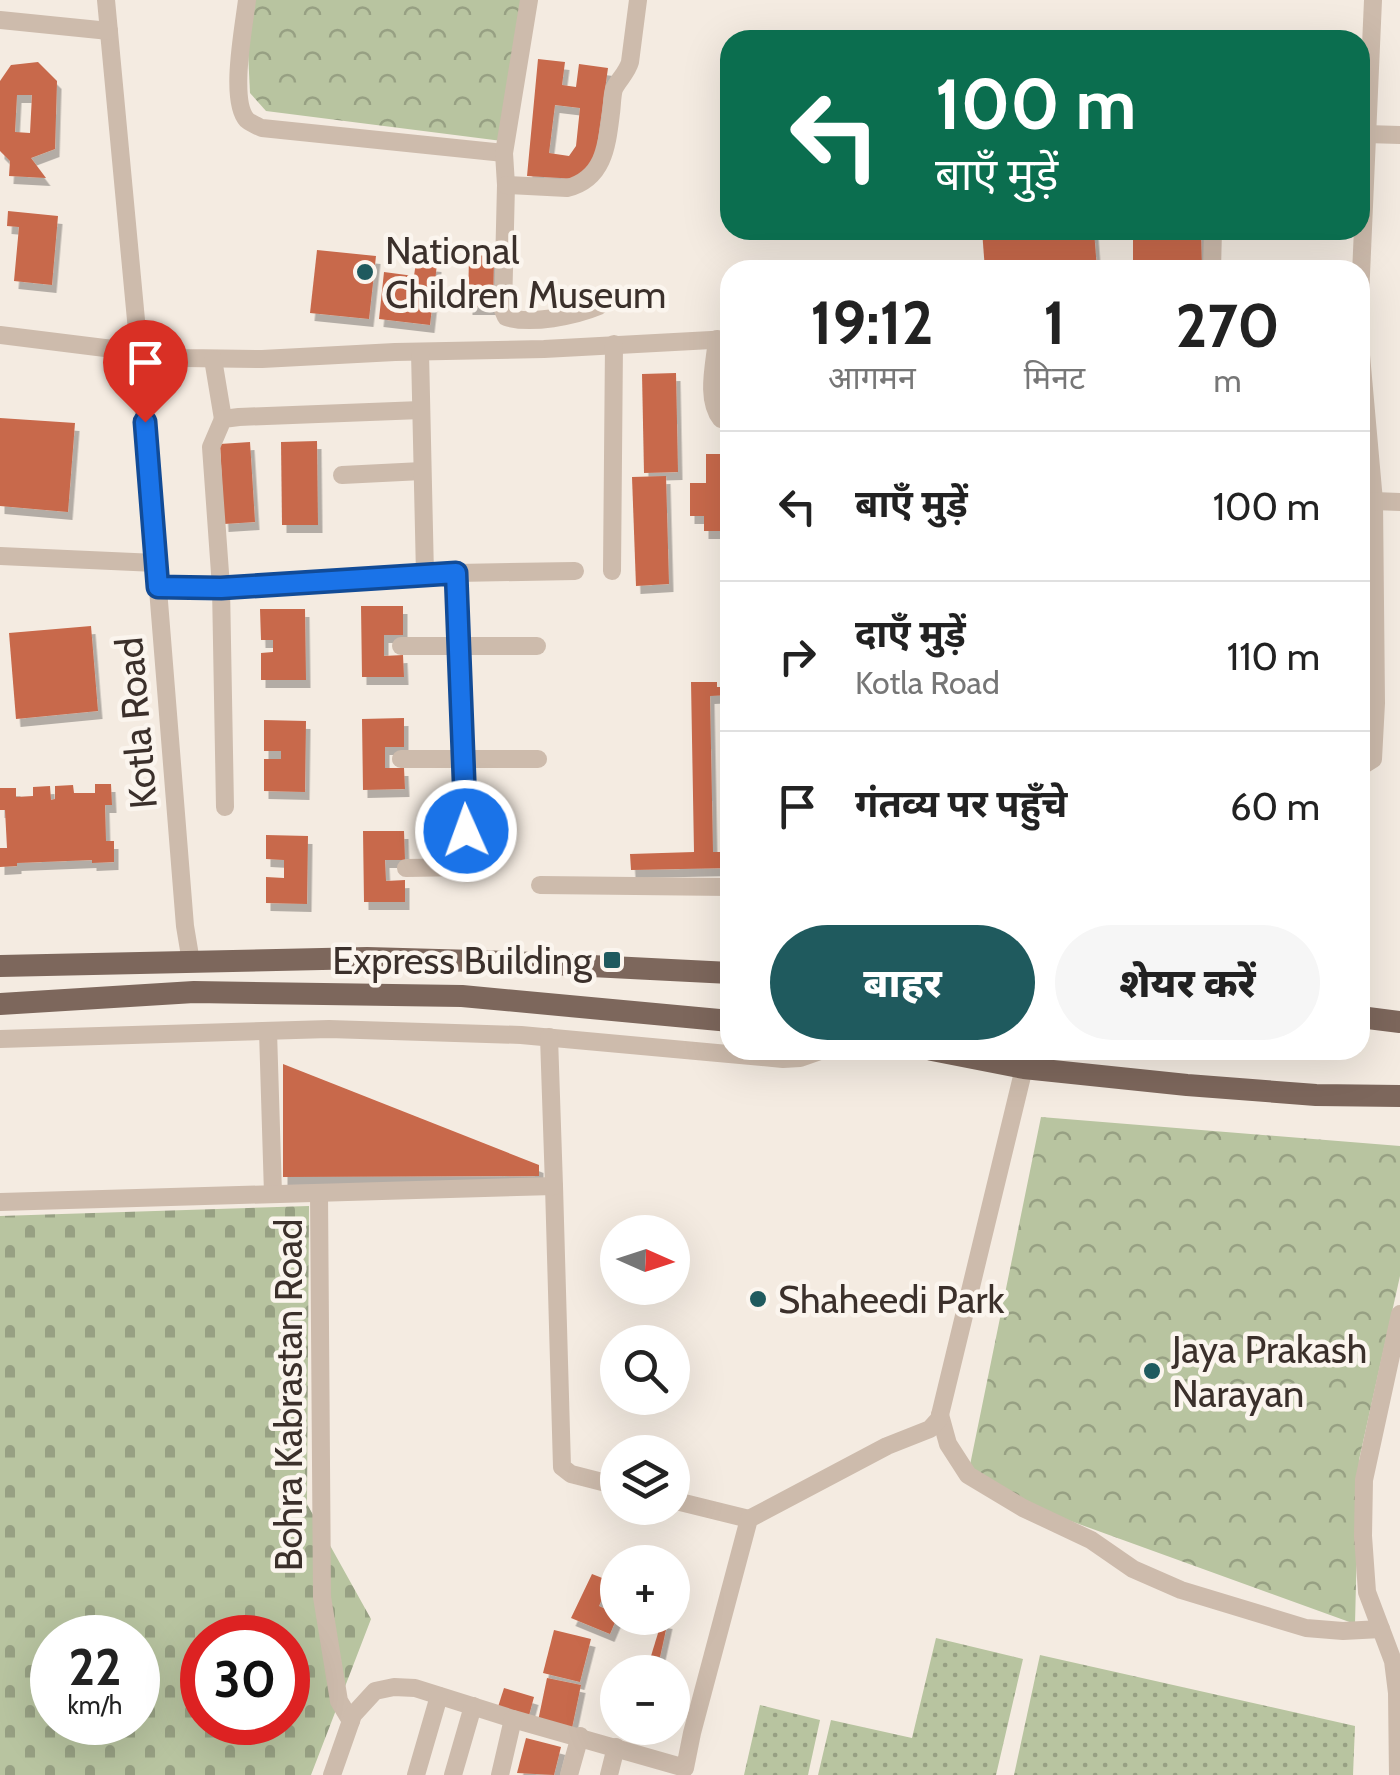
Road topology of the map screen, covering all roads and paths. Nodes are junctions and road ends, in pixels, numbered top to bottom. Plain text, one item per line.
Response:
1 (106, 0) edge
2 (246, 0) edge
3 (528, 0) edge
4 (638, 0) edge
5 (1374, 0) edge
6 (0, 20) edge
7 (109, 30) junction
8 (1370, 34) edge
9 (1370, 134) edge
10 (1400, 136) edge
11 (504, 154) junction
12 (506, 185) junction
13 (599, 306) dead end
14 (0, 335) edge
15 (720, 339) edge
16 (614, 344) junction
17 (140, 352) junction
18 (420, 352) junction
19 (720, 356) edge
20 (213, 359) junction
21 (421, 410) junction
22 (720, 418) edge
23 (222, 419) junction
24 (1370, 456) edge
25 (422, 472) junction
26 (342, 475) dead end
27 (1374, 501) junction
28 (1400, 502) edge
29 (0, 556) edge
30 (156, 564) junction
31 (575, 571) dead end
32 (612, 571) dead end
33 (456, 573) junction
34 (425, 575) junction
35 (158, 587) junction
36 (221, 588) junction
37 (400, 646) dead end
38 (458, 646) junction
39 (536, 646) dead end
40 (464, 758) junction
41 (401, 759) dead end
42 (538, 759) dead end
43 (1370, 761) edge
44 (225, 807) dead end
45 (406, 868) dead end
46 (540, 886) dead end
47 (720, 888) edge
48 (191, 962) junction
49 (0, 966) edge
50 (720, 972) edge
51 (0, 1004) edge
52 (1370, 1018) edge
53 (720, 1019) edge
54 (1400, 1022) edge
55 (268, 1031) junction
56 (549, 1037) junction
57 (0, 1038) edge
58 (720, 1054) edge
59 (983, 1060) edge
60 (1024, 1068) junction
61 (1400, 1096) edge
62 (554, 1186) junction
63 (320, 1193) junction
64 (273, 1194) junction
65 (0, 1202) edge
66 (1400, 1314) edge
67 (940, 1415) junction
68 (600, 1482) edge
69 (690, 1504) edge
70 (749, 1519) junction
71 (1381, 1629) junction
72 (439, 1696) junction
73 (473, 1706) junction
74 (514, 1719) junction
75 (351, 1721) junction
76 (580, 1736) junction
77 (616, 1747) junction
78 (650, 1767) edge
79 (684, 1771) edge
80 (332, 1775) edge
81 (416, 1775) edge
82 (453, 1775) edge
83 (500, 1775) edge
84 (569, 1775) edge
85 (609, 1775) edge
86 (1398, 1775) edge

1 - 7 street, Kotla Road
2 - 11 street
3 - 11 street
4 - 12 street
5 - 8 street
6 - 7 street
7 - 17 street, Kotla Road
9 - 10 street
11 - 12 street
12 - 13 street
14 - 17 street
15 - 16 street
16 - 18 street
16 - 32 street
17 - 20 street
17 - 30 street, Kotla Road
18 - 20 street
18 - 21 street
19 - 22 street
20 - 23 street
21 - 23 street
21 - 25 street
23 - 36 street
24 - 27 street
25 - 26 street
25 - 34 street
27 - 28 street
27 - 43 street
29 - 30 street
30 - 35 street, Kotla Road
31 - 33 street
33 - 34 street
33 - 38 street
34 - 36 street
35 - 36 street
35 - 48 street, Kotla Road
36 - 44 street
37 - 38 street
38 - 39 street
38 - 40 street
40 - 41 street
40 - 42 street
40 - 45 street
46 - 47 street
48 - 49 main road
48 - 50 main road
51 - 53 main road
52 - 54 main road
55 - 56 street
55 - 57 street
55 - 64 street
56 - 58 street
56 - 62 street
59 - 60 main road
60 - 61 main road
60 - 67 street
62 - 63 street
62 - 68 street
63 - 64 street
63 - 75 street, Bohra Kabrastan Road
64 - 65 street
66 - 71 street
67 - 70 street
67 - 71 street
69 - 70 street
70 - 79 street
71 - 86 street
72 - 73 street
72 - 75 street
72 - 81 street
73 - 74 street
73 - 82 street
74 - 76 street
74 - 83 street
75 - 80 street
76 - 77 street
76 - 84 street
77 - 78 street
77 - 85 street
78 - 79 street

